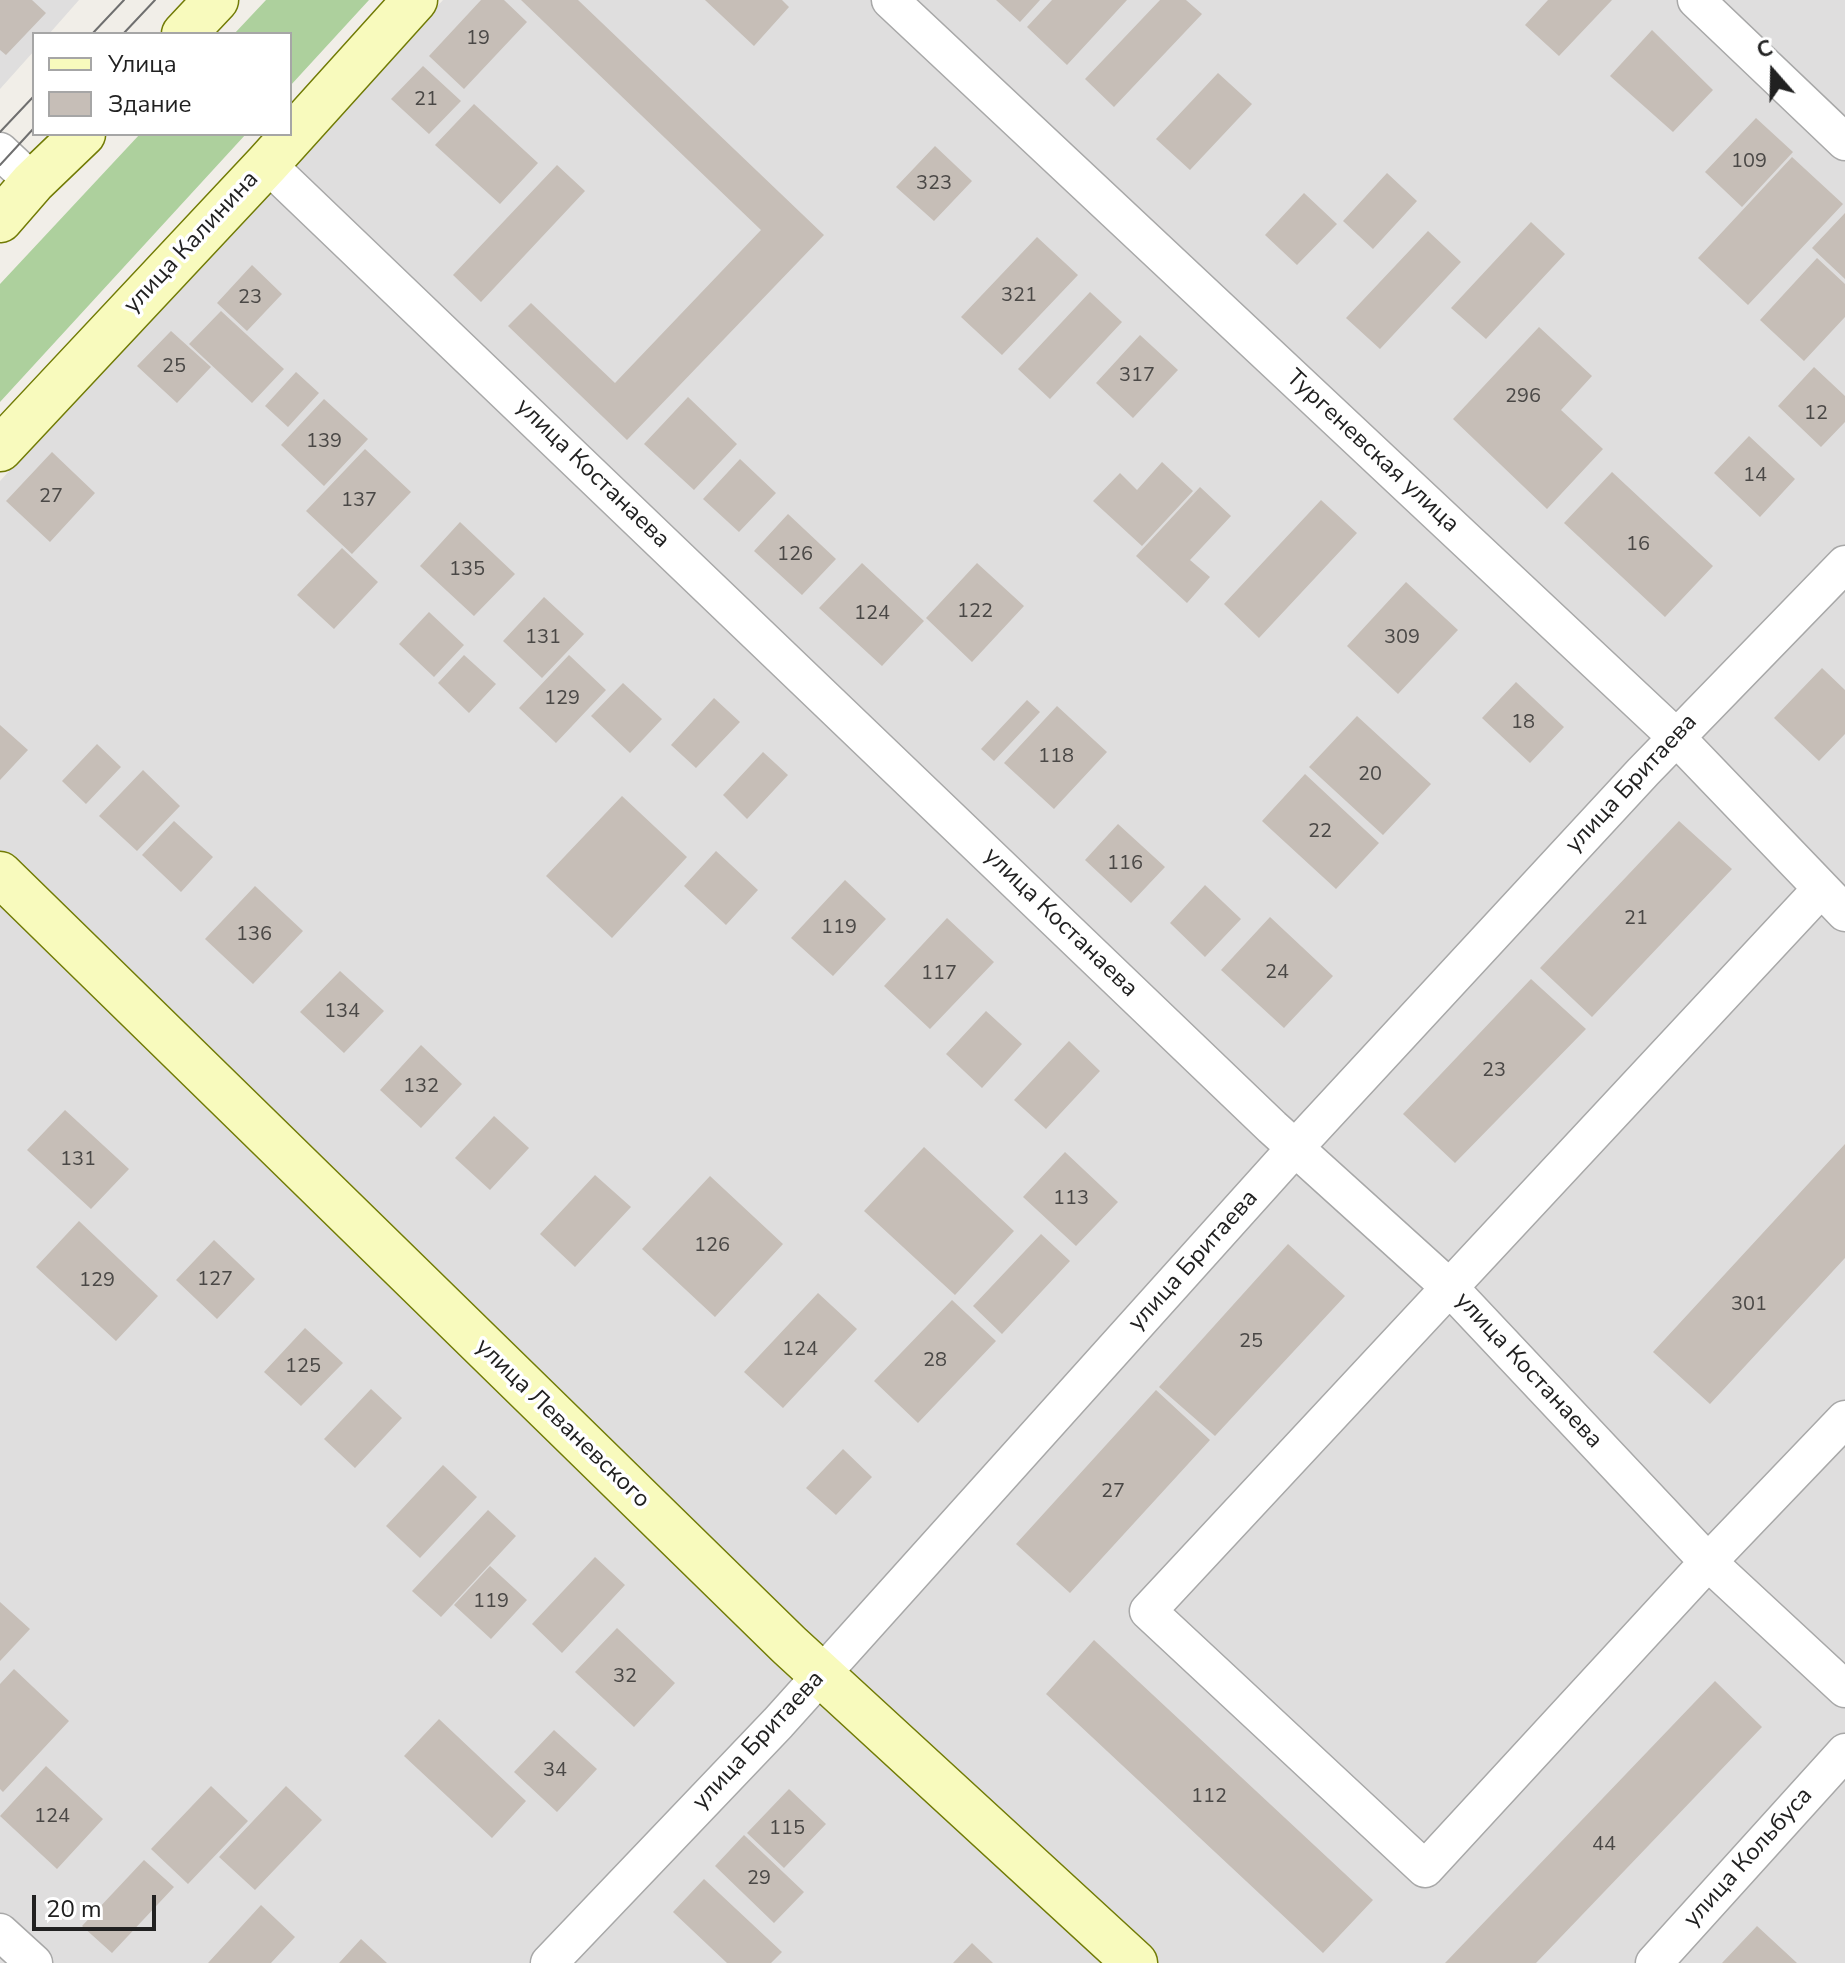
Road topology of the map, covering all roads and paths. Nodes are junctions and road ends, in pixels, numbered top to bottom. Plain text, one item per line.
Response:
1 (216, 0) edge
2 (415, 0) edge
3 (890, 0) edge
4 (1696, 0) edge
5 (186, 32) edge
6 (81, 136) edge
7 (1845, 142) edge
8 (0, 151) edge
9 (267, 164) junction
10 (33, 182) junction
11 (0, 220) edge
12 (0, 449) edge
13 (1845, 564) edge
14 (1675, 736) junction
15 (0, 874) edge
16 (1832, 901) edge
17 (1295, 1148) junction
18 (1450, 1288) junction
19 (1845, 1419) edge
20 (1708, 1562) junction
21 (821, 1674) junction
22 (1845, 1689) edge
23 (1845, 1752) edge
24 (0, 1932) edge
25 (34, 1963) edge
26 (549, 1963) edge
27 (1135, 1963) edge
28 (1654, 1963) edge

1 - 5 street
2 - 9 street, улица Калинина
3 - 14 street, Тургеневская улица
4 - 7 street
6 - 10 street
8 - 10 street
9 - 12 street, улица Калинина
9 - 17 street, улица Костанаева
10 - 11 street
13 - 14 street, улица Бритаева
14 - 16 street, Тургеневская улица
14 - 17 street, улица Бритаева
15 - 21 street, улица Леваневского
16 - 18 street
17 - 18 street, улица Костанаева
17 - 21 street, улица Бритаева
18 - 20 street, улица Костанаева
18 - 20 street
19 - 20 street
20 - 22 street, улица Костанаева
21 - 26 street, улица Бритаева
21 - 27 street, улица Леваневского
23 - 28 street, улица Кольбуса
24 - 25 street

